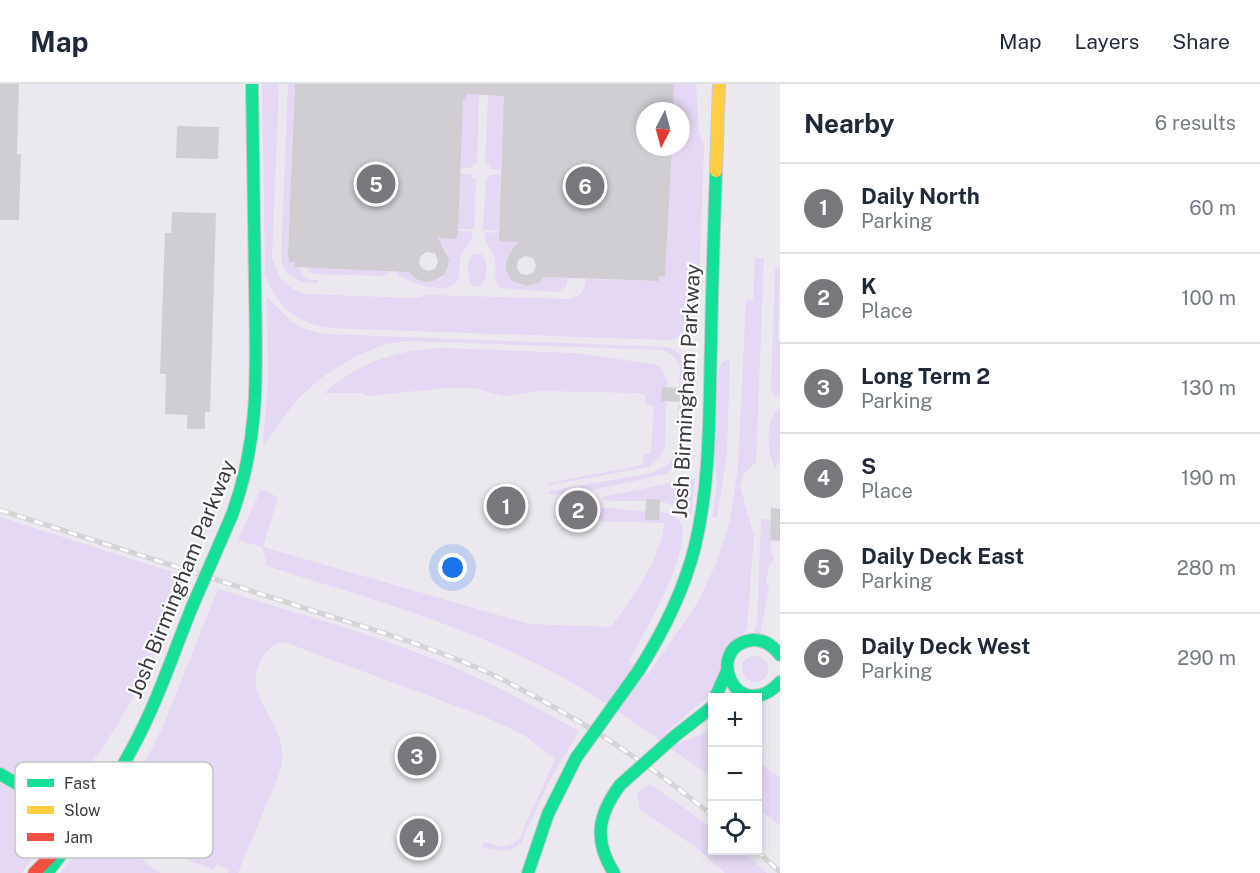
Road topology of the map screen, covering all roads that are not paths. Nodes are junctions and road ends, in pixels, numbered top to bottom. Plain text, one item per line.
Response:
1 (252, 84) edge
2 (719, 84) edge
3 (780, 655) edge
4 (727, 671) junction
5 (780, 682) edge
6 (718, 693) edge
7 (744, 693) edge
8 (762, 695) edge
9 (708, 707) edge
10 (128, 755) junction
11 (121, 762) edge
12 (124, 762) edge
13 (0, 774) edge
14 (15, 782) edge
15 (49, 858) edge
16 (58, 858) edge
17 (608, 871) edge
18 (34, 873) edge
19 (47, 873) edge
20 (528, 873) edge

1 - 10 main road, Josh Birmingham Parkway, bridge
2 - 20 main road, Josh Birmingham Parkway, bridge
3 - 4 main road
4 - 6 main road
4 - 7 main road
5 - 8 main road
9 - 17 main road, bridge
10 - 11 main road
10 - 12 main road, Josh Birmingham Parkway
13 - 14 main road
15 - 18 main road, Josh Birmingham Parkway
16 - 19 main road, Josh Birmingham Parkway

